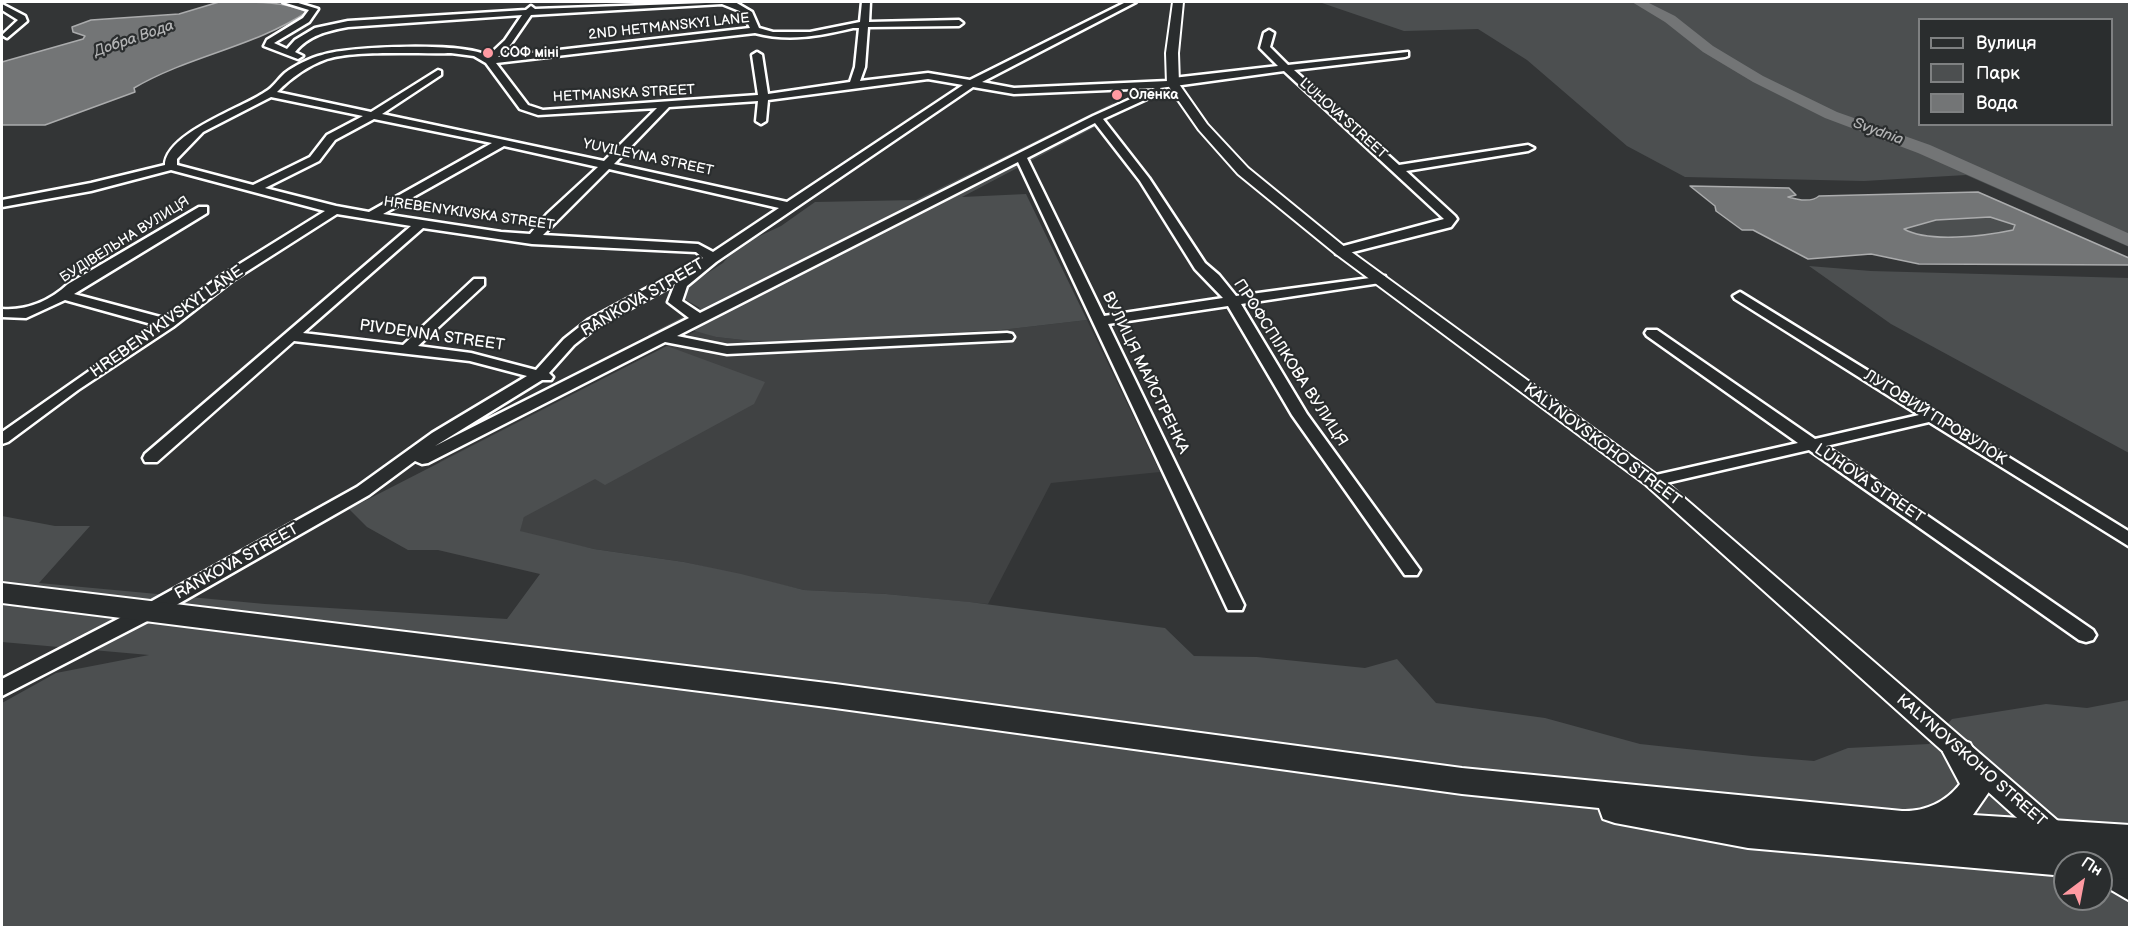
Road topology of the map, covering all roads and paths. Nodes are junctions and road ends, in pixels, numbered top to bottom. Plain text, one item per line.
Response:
1 (287, 2) edge
2 (538, 2) edge
3 (723, 2) edge
4 (866, 2) edge
5 (1132, 2) edge
6 (1178, 2) edge
7 (608, 5) edge
8 (2, 7) edge
9 (526, 14) junction
10 (959, 23) dead end
11 (864, 25) junction
12 (754, 30) junction
13 (1269, 33) dead end
14 (7, 35) dead end
15 (292, 53) junction
16 (1405, 54) dead end
17 (333, 55) junction
18 (757, 55) dead end
19 (489, 61) junction
20 (306, 66) junction
21 (1288, 69) junction
22 (438, 73) dead end
23 (1173, 83) junction
24 (854, 84) junction
25 (971, 84) junction
26 (270, 94) junction
27 (763, 98) junction
28 (664, 107) junction
29 (373, 115) junction
30 (1097, 118) junction
31 (761, 121) dead end
32 (502, 142) junction
33 (1528, 148) dead end
34 (1022, 157) junction
35 (608, 165) junction
36 (171, 167) junction
37 (1398, 169) junction
38 (256, 188) junction
39 (2, 203) edge
40 (787, 206) junction
41 (203, 210) dead end
42 (335, 210) junction
43 (372, 215) junction
44 (422, 222) junction
45 (532, 240) junction
46 (1341, 251) junction
47 (711, 259) junction
48 (1380, 279) junction
49 (479, 282) dead end
50 (63, 296) junction
51 (1740, 296) dead end
52 (1233, 302) junction
53 (2, 313) edge
54 (21, 315) junction
55 (699, 319) junction
56 (1099, 321) junction
57 (168, 324) junction
58 (2, 327) edge
59 (1652, 333) dead end
60 (291, 336) junction
61 (662, 337) junction
62 (1007, 337) dead end
63 (408, 348) junction
64 (540, 375) junction
65 (566, 385) junction
66 (1931, 417) junction
67 (2, 439) edge
68 (1812, 445) junction
69 (151, 458) dead end
70 (1653, 481) junction
71 (363, 491) junction
72 (2130, 541) edge
73 (1411, 570) dead end
74 (2, 594) edge
75 (1235, 605) dead end
76 (150, 611) junction
77 (2086, 635) dead end
78 (2, 687) edge
79 (1959, 752) junction
80 (1462, 781) junction
81 (1923, 826) junction
82 (2055, 835) junction
83 (2130, 840) edge
84 (2078, 851) edge
85 (2053, 860) edge
86 (2113, 864) edge
87 (2130, 864) edge
88 (2113, 876) edge
89 (2130, 888) edge

1 - 15 street
2 - 9 street
3 - 7 street
3 - 12 street
4 - 11 street
5 - 25 street, RANKOVA STREET
6 - 23 main road
7 - 9 street
8 - 14 street
9 - 15 street
9 - 19 street
10 - 11 street, 2ND HETMANSKYI LANE
11 - 12 street, 2ND HETMANSKYI LANE
11 - 24 street
12 - 19 street, 2ND HETMANSKYI LANE
13 - 21 street, LUHOVA STREET
15 - 17 street
15 - 20 street
16 - 21 street, LUHOVA STREET
17 - 19 street
17 - 20 street
18 - 27 street
19 - 28 street, HETMANSKA STREET
20 - 26 street
21 - 23 street
21 - 37 street, LUHOVA STREET
22 - 29 street
23 - 25 street, HETMANSKA STREET
23 - 30 street
23 - 46 main road, KALYNOVSKOHO STREET
24 - 25 street, HETMANSKA STREET
24 - 27 street, HETMANSKA STREET
25 - 40 street, RANKOVA STREET
26 - 29 street, YUVILEYNA STREET
26 - 36 street
27 - 28 street, HETMANSKA STREET
27 - 31 street
28 - 35 street
29 - 32 street, YUVILEYNA STREET
29 - 38 street
30 - 34 street
30 - 52 street, ПРОФСПІЛКОВА ВУЛИЦЯ
32 - 35 street, YUVILEYNA STREET
32 - 43 street
33 - 37 street, LUHOVA STREET
34 - 55 street
34 - 56 street, ВУЛИЦЯ МАЙСТРЕНКА
35 - 40 street, YUVILEYNA STREET
35 - 45 street
36 - 38 street, HREBENYKIVSKA STREET
36 - 39 street
37 - 46 street, LUHOVA STREET
38 - 42 street, HREBENYKIVSKA STREET
40 - 47 street, RANKOVA STREET
41 - 50 street, БУДІВЕЛЬНА ВУЛИЦЯ
42 - 43 street, HREBENYKIVSKA STREET
42 - 57 street, HREBENYKIVSKYI LANE
43 - 44 street, HREBENYKIVSKA STREET
44 - 45 street, HREBENYKIVSKA STREET
44 - 60 street
45 - 47 street, HREBENYKIVSKA STREET
46 - 48 main road, KALYNOVSKOHO STREET
47 - 55 street
47 - 64 street, RANKOVA STREET
48 - 52 street
48 - 70 main road, KALYNOVSKOHO STREET
49 - 63 street
50 - 54 street
50 - 57 street
51 - 66 street, ЛУГОВИЙ ПРОВУЛОК
52 - 56 street
52 - 73 street, ПРОФСПІЛКОВА ВУЛИЦЯ
53 - 54 street
54 - 58 street
55 - 61 street
56 - 75 street, ВУЛИЦЯ МАЙСТРЕНКА
57 - 67 street, HREBENYKIVSKYI LANE
59 - 68 street, LUHOVA STREET
60 - 63 street, PIVDENNA STREET
60 - 69 street
61 - 62 street
61 - 65 street
63 - 64 street, PIVDENNA STREET
64 - 65 street, PIVDENNA STREET
64 - 71 street, RANKOVA STREET
65 - 71 street
66 - 68 street
66 - 72 street, ЛУГОВИЙ ПРОВУЛОК
68 - 70 street
68 - 77 street, LUHOVA STREET
70 - 79 main road, KALYNOVSKOHO STREET
71 - 76 street, RANKOVA STREET
74 - 76 highway
76 - 78 street, RANKOVA STREET
76 - 80 highway
79 - 81 highway
79 - 82 main road, KALYNOVSKOHO STREET
80 - 81 highway
80 - 85 highway
81 - 82 highway
82 - 83 highway
82 - 84 main road, KALYNOVSKOHO STREET
86 - 87 highway
88 - 89 main road, KALYNOVSKOHO STREET

